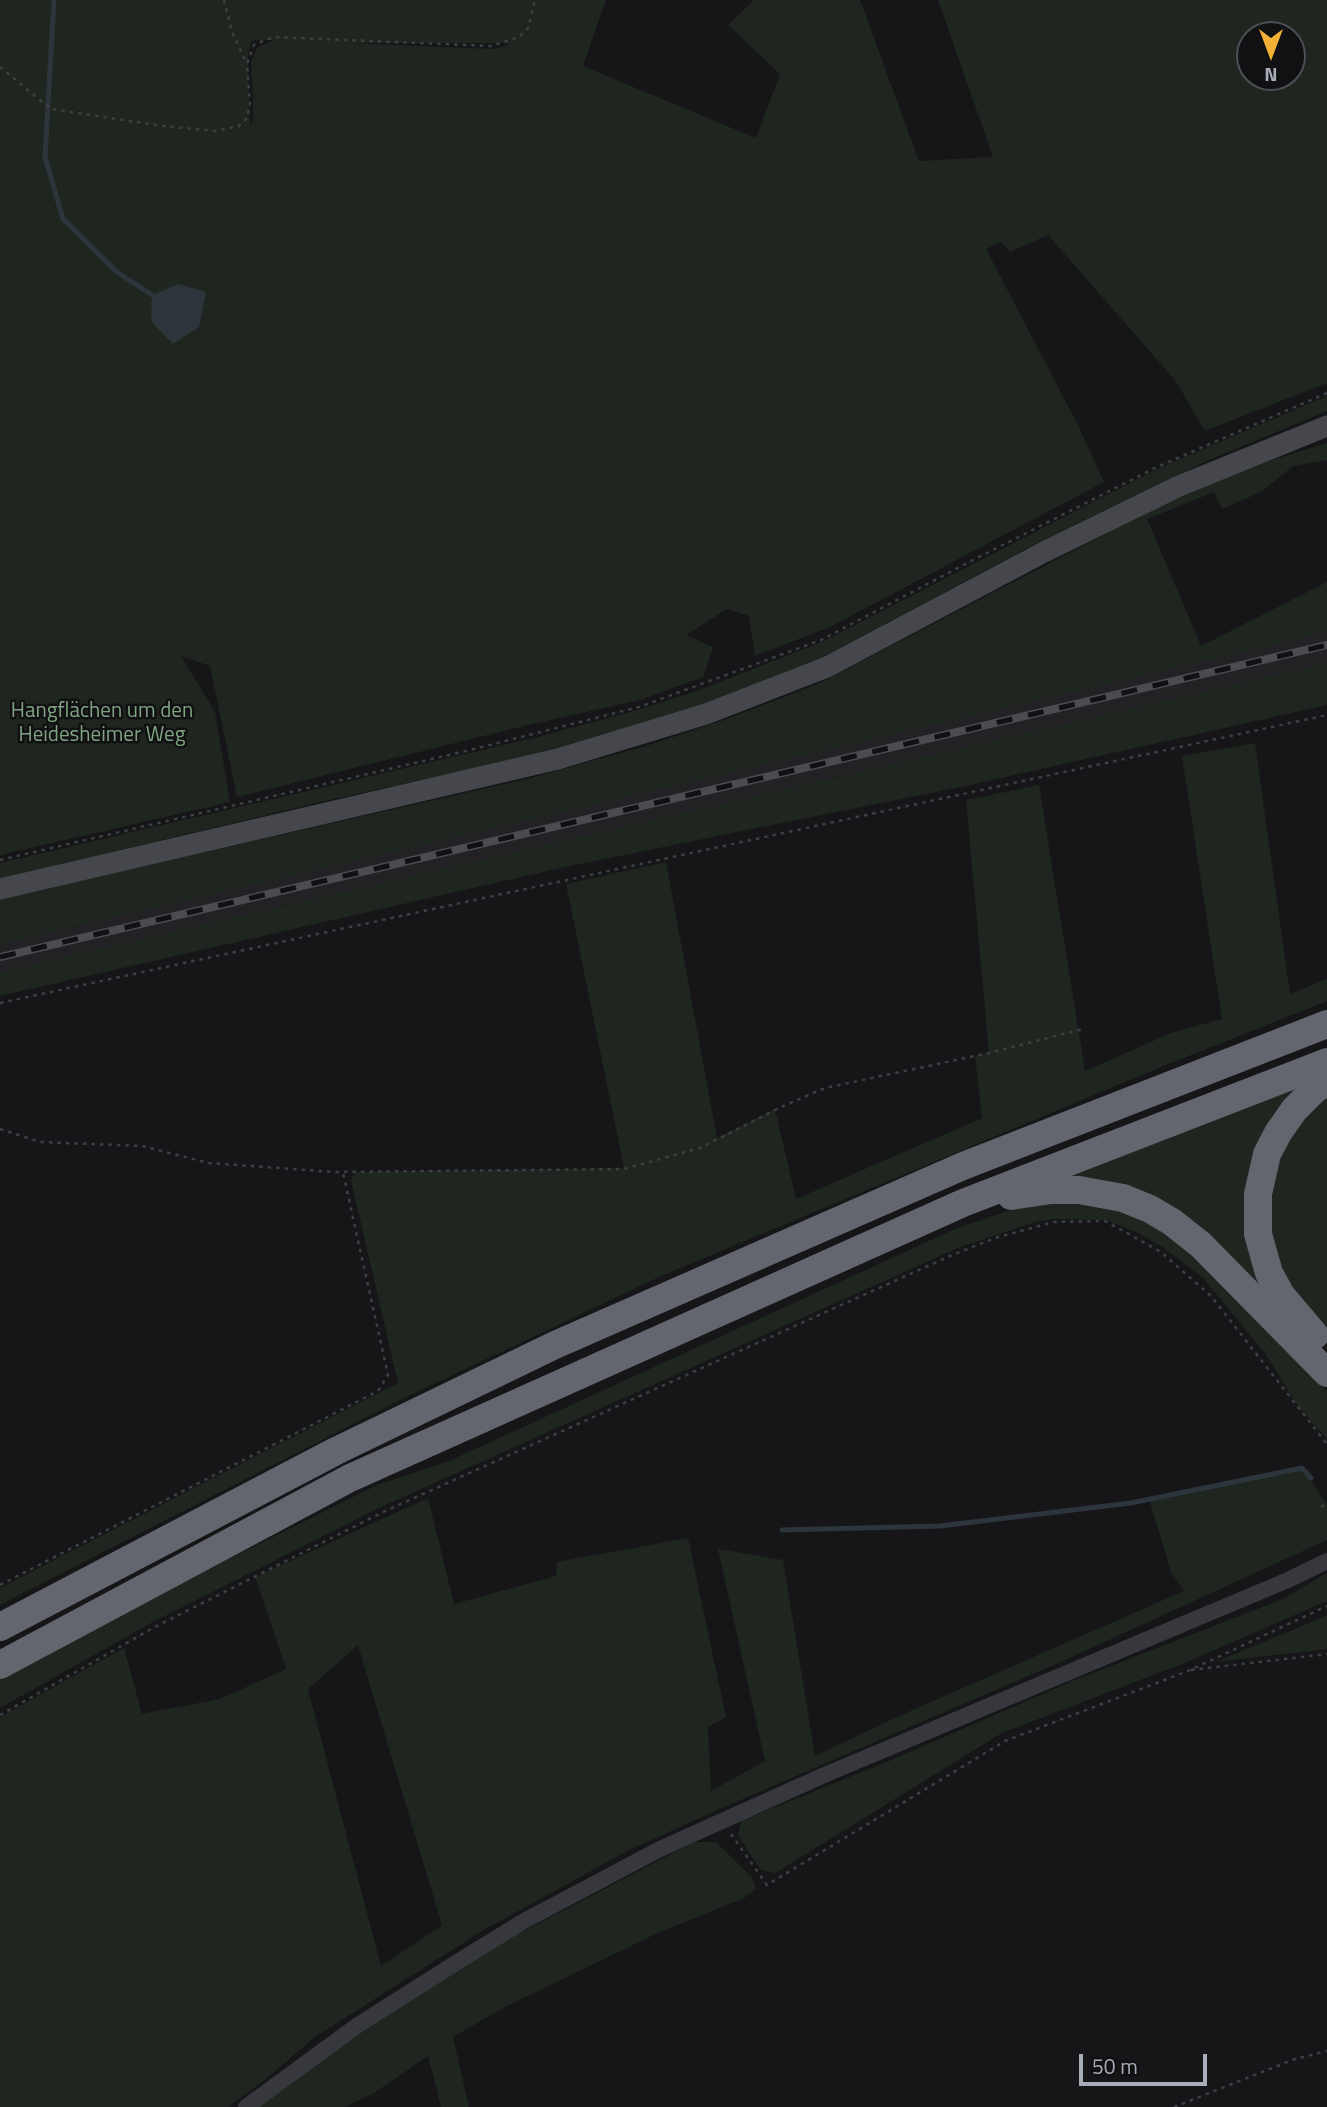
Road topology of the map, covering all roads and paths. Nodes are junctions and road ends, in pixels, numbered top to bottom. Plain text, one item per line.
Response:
1 (224, 0) edge
2 (535, 0) edge
3 (247, 64) junction
4 (0, 66) edge
5 (1327, 393) edge
6 (1326, 427) edge
7 (1327, 715) edge
8 (0, 860) edge
9 (0, 889) edge
10 (0, 1003) edge
11 (1327, 1024) edge
12 (1083, 1028) dead end
13 (1327, 1062) edge
14 (1327, 1082) edge
15 (0, 1129) edge
16 (343, 1172) junction
17 (963, 1203) junction
18 (1327, 1348) edge
19 (1327, 1373) edge
20 (1327, 1444) edge
21 (1327, 1503) edge
22 (1321, 1507) dead end
23 (1327, 1561) edge
24 (0, 1585) edge
25 (1327, 1606) edge
26 (0, 1627) edge
27 (1327, 1654) edge
28 (0, 1665) edge
29 (1188, 1671) junction
30 (0, 1715) edge
31 (721, 1820) junction
32 (1327, 2051) edge
33 (246, 2107) edge
34 (1174, 2107) edge

1 - 3 path
2 - 3 path
3 - 4 path
5 - 8 path
6 - 9 main road
7 - 10 path
11 - 26 highway
12 - 16 path
13 - 17 highway
14 - 18 highway
15 - 16 path
16 - 24 path
17 - 19 highway
17 - 28 highway
20 - 30 path
21 - 22 path
23 - 31 street
25 - 29 path
27 - 29 path
29 - 31 path
31 - 33 street
32 - 34 path

